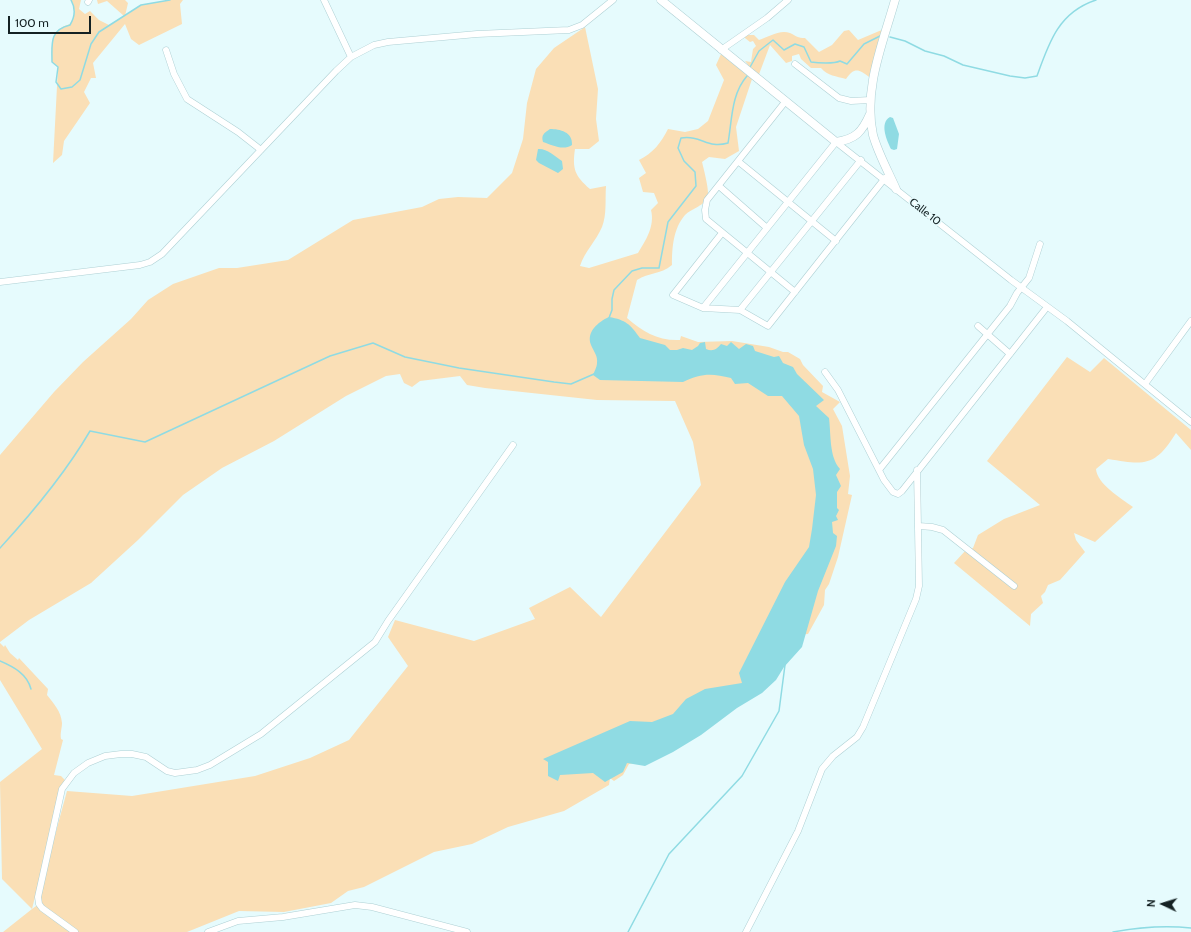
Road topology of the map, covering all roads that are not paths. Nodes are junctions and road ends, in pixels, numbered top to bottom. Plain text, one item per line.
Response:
1 (324, 0) edge
2 (613, 0) edge
3 (661, 0) edge
4 (788, 0) edge
5 (895, 0) edge
6 (166, 50) dead end
7 (721, 50) junction
8 (352, 57) junction
9 (795, 64) dead end
10 (870, 100) junction
11 (786, 102) junction
12 (870, 114) junction
13 (836, 142) junction
14 (261, 150) junction
15 (861, 160) junction
16 (738, 162) junction
17 (884, 178) junction
18 (719, 186) junction
19 (896, 188) junction
20 (788, 202) junction
21 (812, 221) junction
22 (768, 228) junction
23 (722, 233) junction
24 (836, 241) junction
25 (1040, 244) dead end
26 (747, 253) junction
27 (771, 272) junction
28 (0, 282) edge
29 (1022, 287) junction
30 (796, 292) junction
31 (1047, 307) junction
32 (703, 308) junction
33 (740, 310) junction
34 (1191, 321) edge
35 (978, 326) dead end
36 (988, 334) junction
37 (1010, 354) junction
38 (825, 372) dead end
39 (1145, 384) junction
40 (1191, 422) edge
41 (513, 445) dead end
42 (879, 470) junction
43 (917, 470) junction
44 (919, 526) junction
45 (1014, 586) dead end
46 (75, 932) edge
47 (208, 932) edge
48 (467, 932) edge
49 (746, 932) edge

1 - 8 street
2 - 8 street
3 - 7 main road, Calle 10
4 - 7 street
5 - 10 main road
6 - 14 street
7 - 11 main road, Calle 10
8 - 14 street
9 - 10 street
10 - 12 main road
11 - 13 main road, Calle 10
11 - 16 street
12 - 13 main road
12 - 19 main road
13 - 15 street, Calle 10
13 - 20 street
14 - 28 street
15 - 17 street, Calle 10
15 - 21 street
16 - 18 street
16 - 20 street
17 - 19 street, Calle 10
17 - 24 street
18 - 22 street
18 - 23 street
19 - 29 street, Calle 10
20 - 21 street
20 - 22 street
21 - 24 street
21 - 27 street
22 - 26 street
23 - 26 street
23 - 32 street
24 - 30 street
25 - 29 street
26 - 27 street
26 - 32 street
27 - 30 street
27 - 33 street
29 - 31 street, Calle 10
29 - 36 street
30 - 33 street
31 - 37 street
31 - 39 street, Calle 10
32 - 33 street
34 - 39 street
35 - 36 street
36 - 37 street
36 - 42 street
37 - 43 street
38 - 42 street
39 - 40 street, Calle 10
41 - 46 street
42 - 43 street
43 - 44 street
44 - 45 street
44 - 49 street
47 - 48 street

